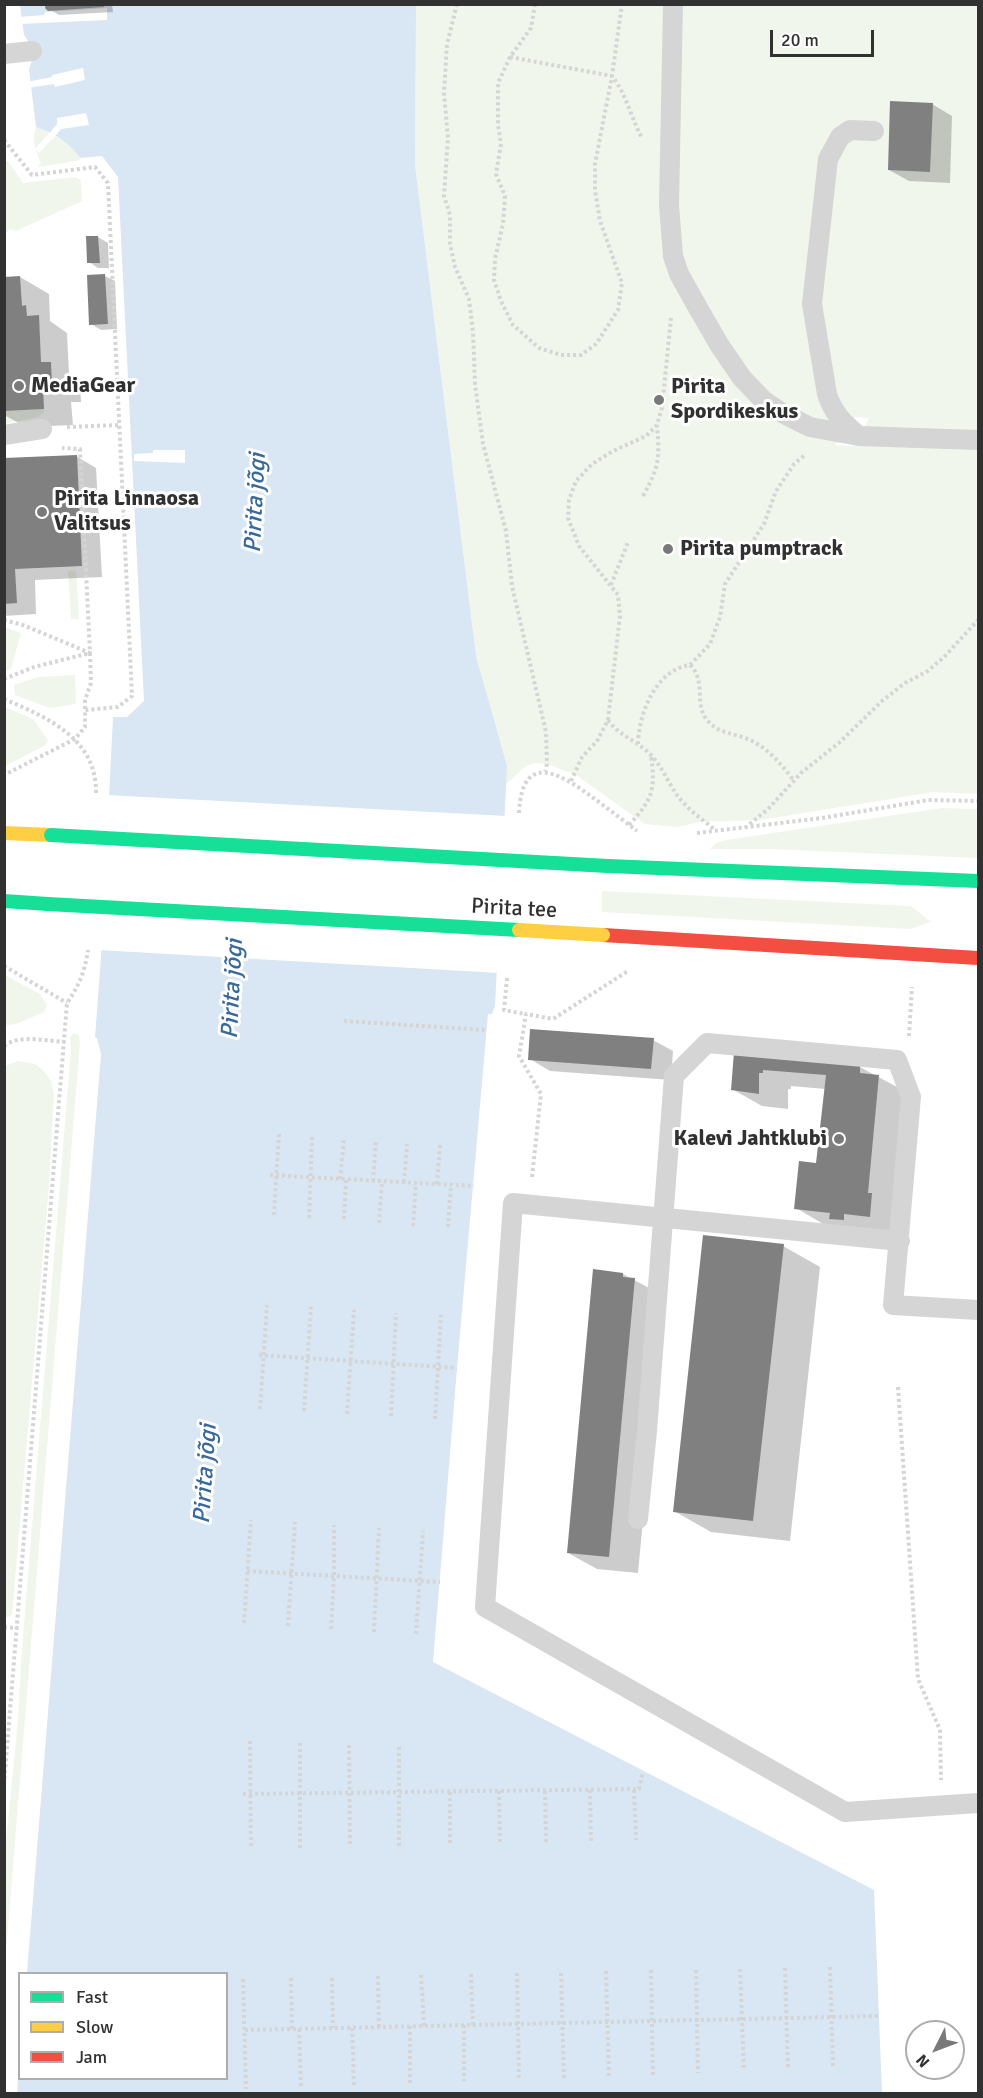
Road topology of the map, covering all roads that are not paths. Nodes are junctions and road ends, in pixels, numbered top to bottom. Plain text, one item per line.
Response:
1 (673, 4) edge
2 (32, 51) dead end
3 (4, 54) edge
4 (874, 131) dead end
5 (42, 429) road end
6 (4, 435) edge
7 (859, 436) junction
8 (978, 440) edge
9 (4, 833) edge
10 (978, 881) edge
11 (4, 901) edge
12 (978, 958) edge
13 (664, 1218) junction
14 (900, 1241) junction
15 (978, 1310) edge
16 (638, 1519) dead end
17 (978, 1803) edge

1 - 7 lane
2 - 3 lane
4 - 7 lane
5 - 6 lane
7 - 8 lane
9 - 10 main road, bridge
11 - 12 main road, Pirita tee, bridge
13 - 14 lane
13 - 14 lane
13 - 16 lane
13 - 17 lane
14 - 15 lane

